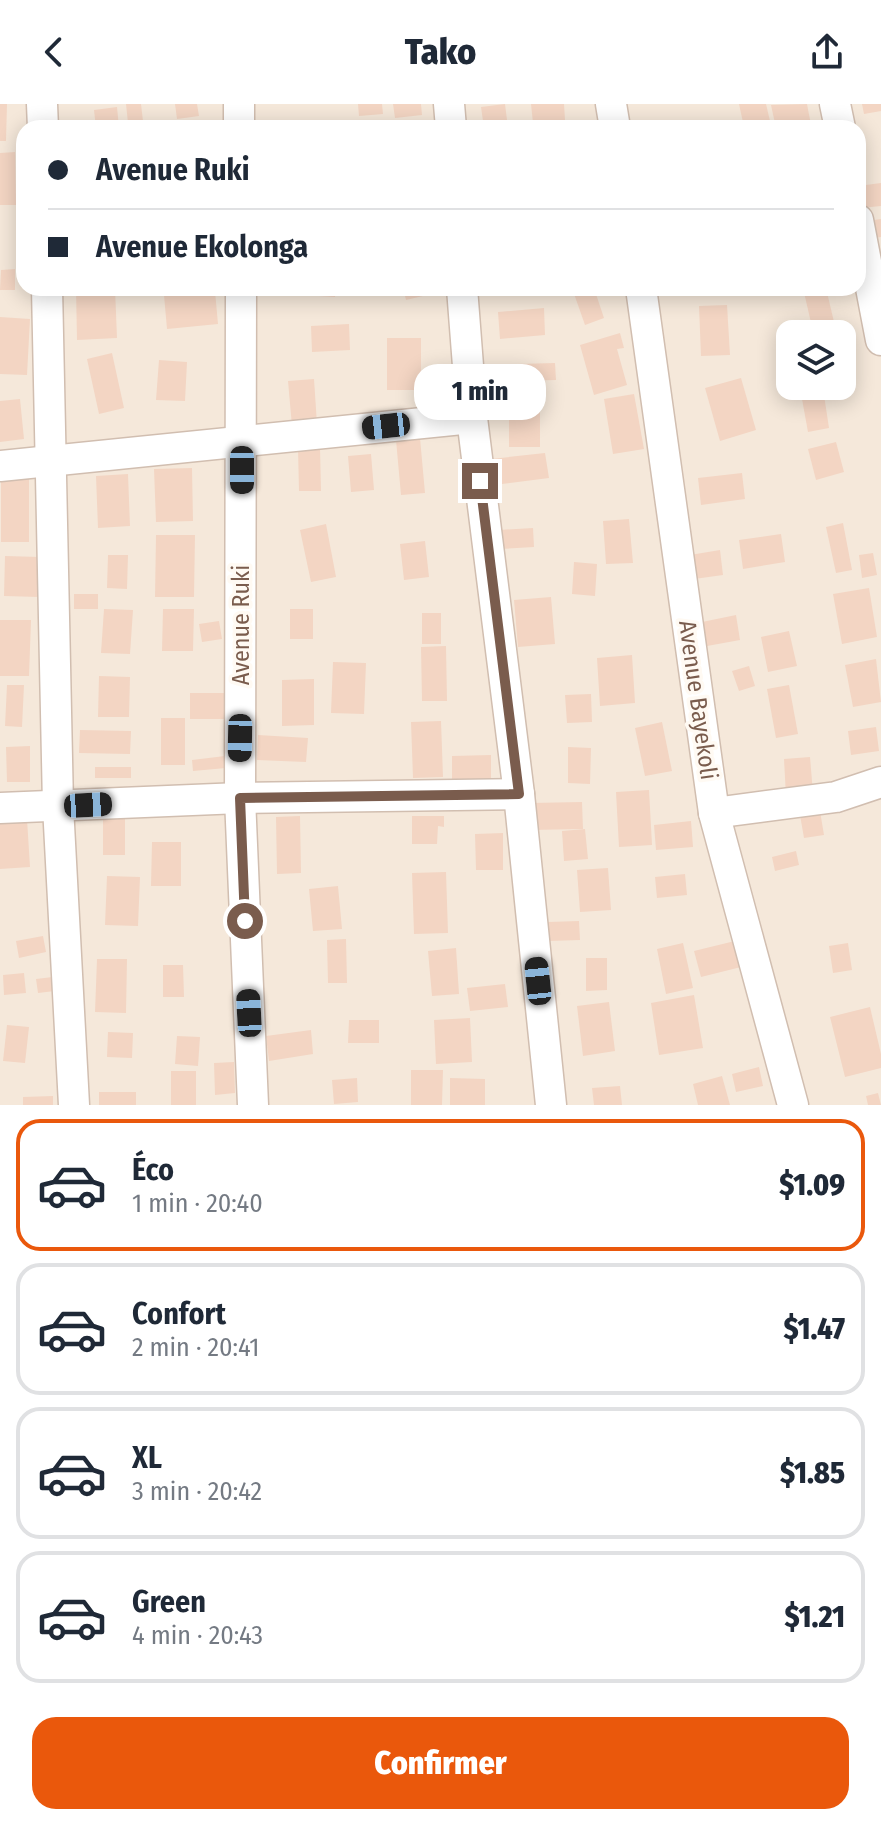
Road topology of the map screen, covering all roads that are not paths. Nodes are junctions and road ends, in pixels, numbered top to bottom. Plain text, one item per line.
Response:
1 (866, 262) edge
2 (47, 296) edge
3 (241, 296) edge
4 (463, 296) edge
5 (642, 296) edge
6 (881, 340) edge
7 (472, 418) junction
8 (242, 441) junction
9 (53, 462) junction
10 (0, 466) edge
11 (881, 782) edge
12 (519, 794) junction
13 (240, 798) junction
14 (58, 806) junction
15 (0, 808) edge
16 (714, 813) junction
17 (74, 1105) edge
18 (253, 1105) edge
19 (551, 1105) edge
20 (793, 1105) edge

1 - 6 street
2 - 9 street
3 - 8 street, Avenue Ruki
4 - 7 street
5 - 16 street, Avenue Bayekoli
7 - 8 street
7 - 12 street
8 - 9 street
8 - 13 street, Avenue Ruki
9 - 10 street
9 - 14 street
11 - 16 street
12 - 13 street
12 - 19 street
13 - 14 street
13 - 18 street, Avenue Ruki
14 - 15 street
14 - 17 street
16 - 20 street, Avenue Bayekoli

